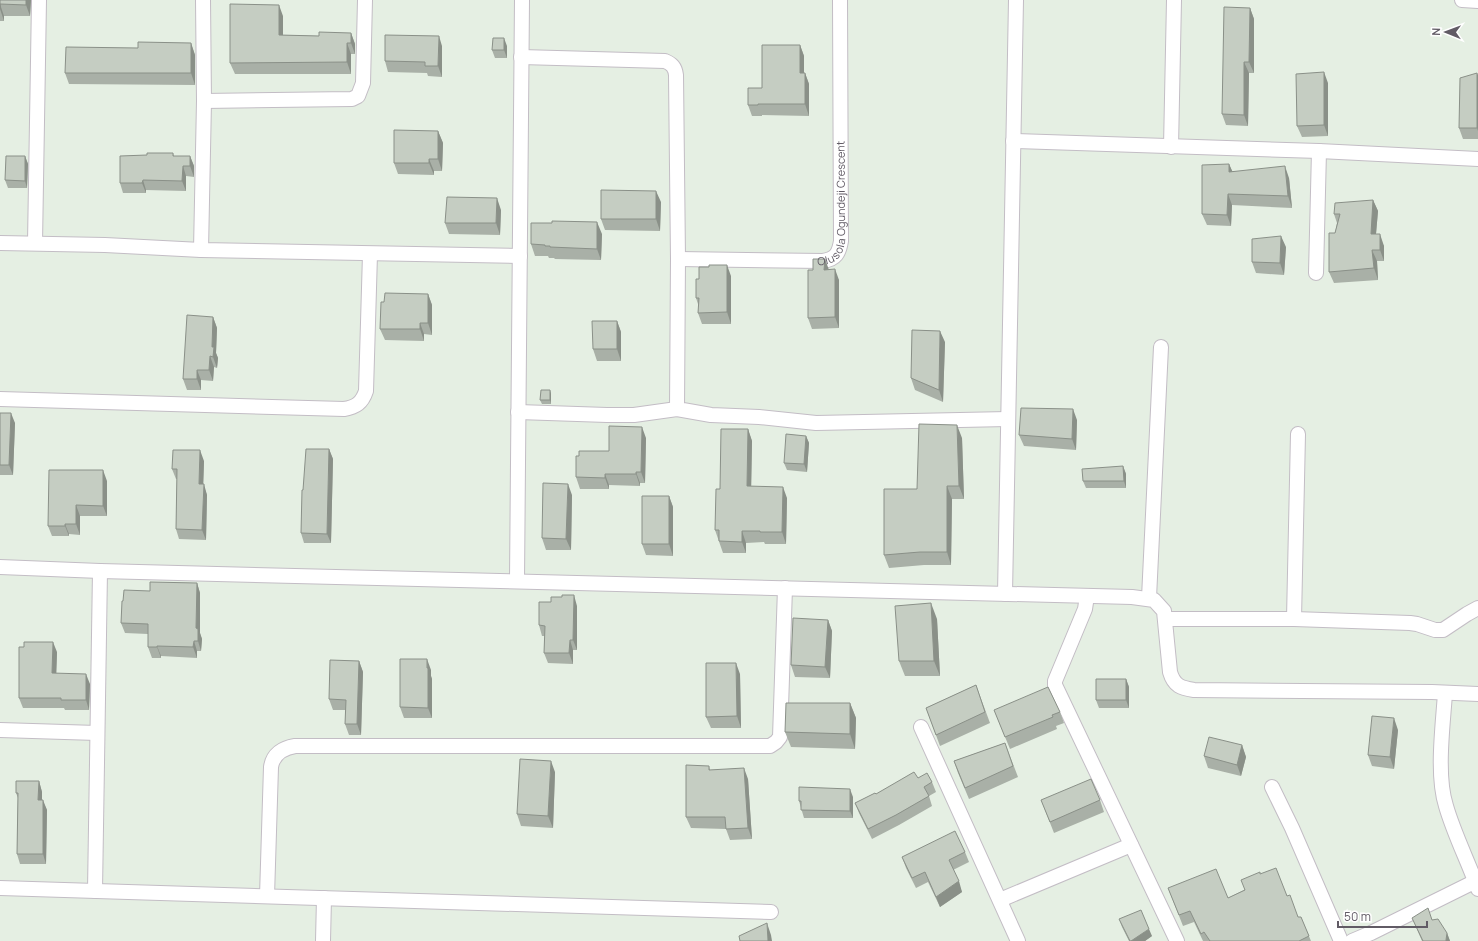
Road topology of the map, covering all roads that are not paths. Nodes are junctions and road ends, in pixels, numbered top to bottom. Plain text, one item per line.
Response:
1 (39, 0) edge
2 (203, 0) edge
3 (365, 0) edge
4 (522, 0) edge
5 (840, 0) edge
6 (1016, 0) edge
7 (1174, 0) edge
8 (1462, 0) edge
9 (1471, 0) edge
10 (1478, 0) edge
11 (522, 57) junction
12 (204, 101) junction
13 (1013, 141) junction
14 (1171, 147) junction
15 (1319, 151) junction
16 (1478, 159) edge
17 (0, 242) edge
18 (35, 243) junction
19 (201, 250) junction
20 (370, 254) junction
21 (520, 256) junction
22 (678, 259) junction
23 (1316, 273) dead end
24 (1161, 347) dead end
25 (0, 399) edge
26 (677, 409) junction
27 (518, 412) junction
28 (1008, 419) junction
29 (1298, 434) dead end
30 (0, 567) edge
31 (100, 570) junction
32 (517, 580) junction
33 (785, 588) junction
34 (1005, 594) junction
35 (1087, 596) junction
36 (1149, 598) junction
37 (1478, 608) edge
38 (1165, 619) junction
39 (1294, 619) junction
40 (1445, 693) junction
41 (1478, 694) edge
42 (921, 727) dead end
43 (0, 730) edge
44 (97, 733) junction
45 (1272, 788) dead end
46 (1131, 845) junction
47 (1477, 883) edge
48 (0, 888) edge
49 (95, 891) junction
50 (267, 896) junction
51 (324, 898) junction
52 (1000, 900) junction
53 (771, 912) dead end
54 (323, 941) edge
55 (1018, 941) edge
56 (1177, 941) edge
57 (1341, 941) edge
58 (1352, 941) edge

1 - 18 street
2 - 12 street
3 - 12 street
4 - 11 street
5 - 22 street, Olusola Ogundeji Crescent
6 - 13 street
7 - 14 street
8 - 9 street
9 - 10 street
11 - 21 street
11 - 22 street
12 - 19 street
13 - 14 street
13 - 28 street
14 - 15 street
15 - 16 street
15 - 23 street
17 - 18 street
18 - 19 street
19 - 20 street
20 - 21 street
20 - 25 street
21 - 27 street
22 - 26 street
24 - 36 street
26 - 27 street
26 - 28 street
27 - 32 street
28 - 34 street
29 - 39 street
30 - 31 street
31 - 32 street
31 - 44 street
32 - 33 street
33 - 34 street
33 - 50 street
34 - 35 street
35 - 36 street
35 - 46 street
36 - 38 street
37 - 39 street
38 - 39 street
38 - 40 street
40 - 41 street
40 - 47 street
42 - 52 street
43 - 44 street
44 - 49 street
45 - 57 street
46 - 52 street
46 - 56 street
47 - 58 street
48 - 49 street
49 - 50 street
50 - 51 street
51 - 53 street
51 - 54 street
52 - 55 street

